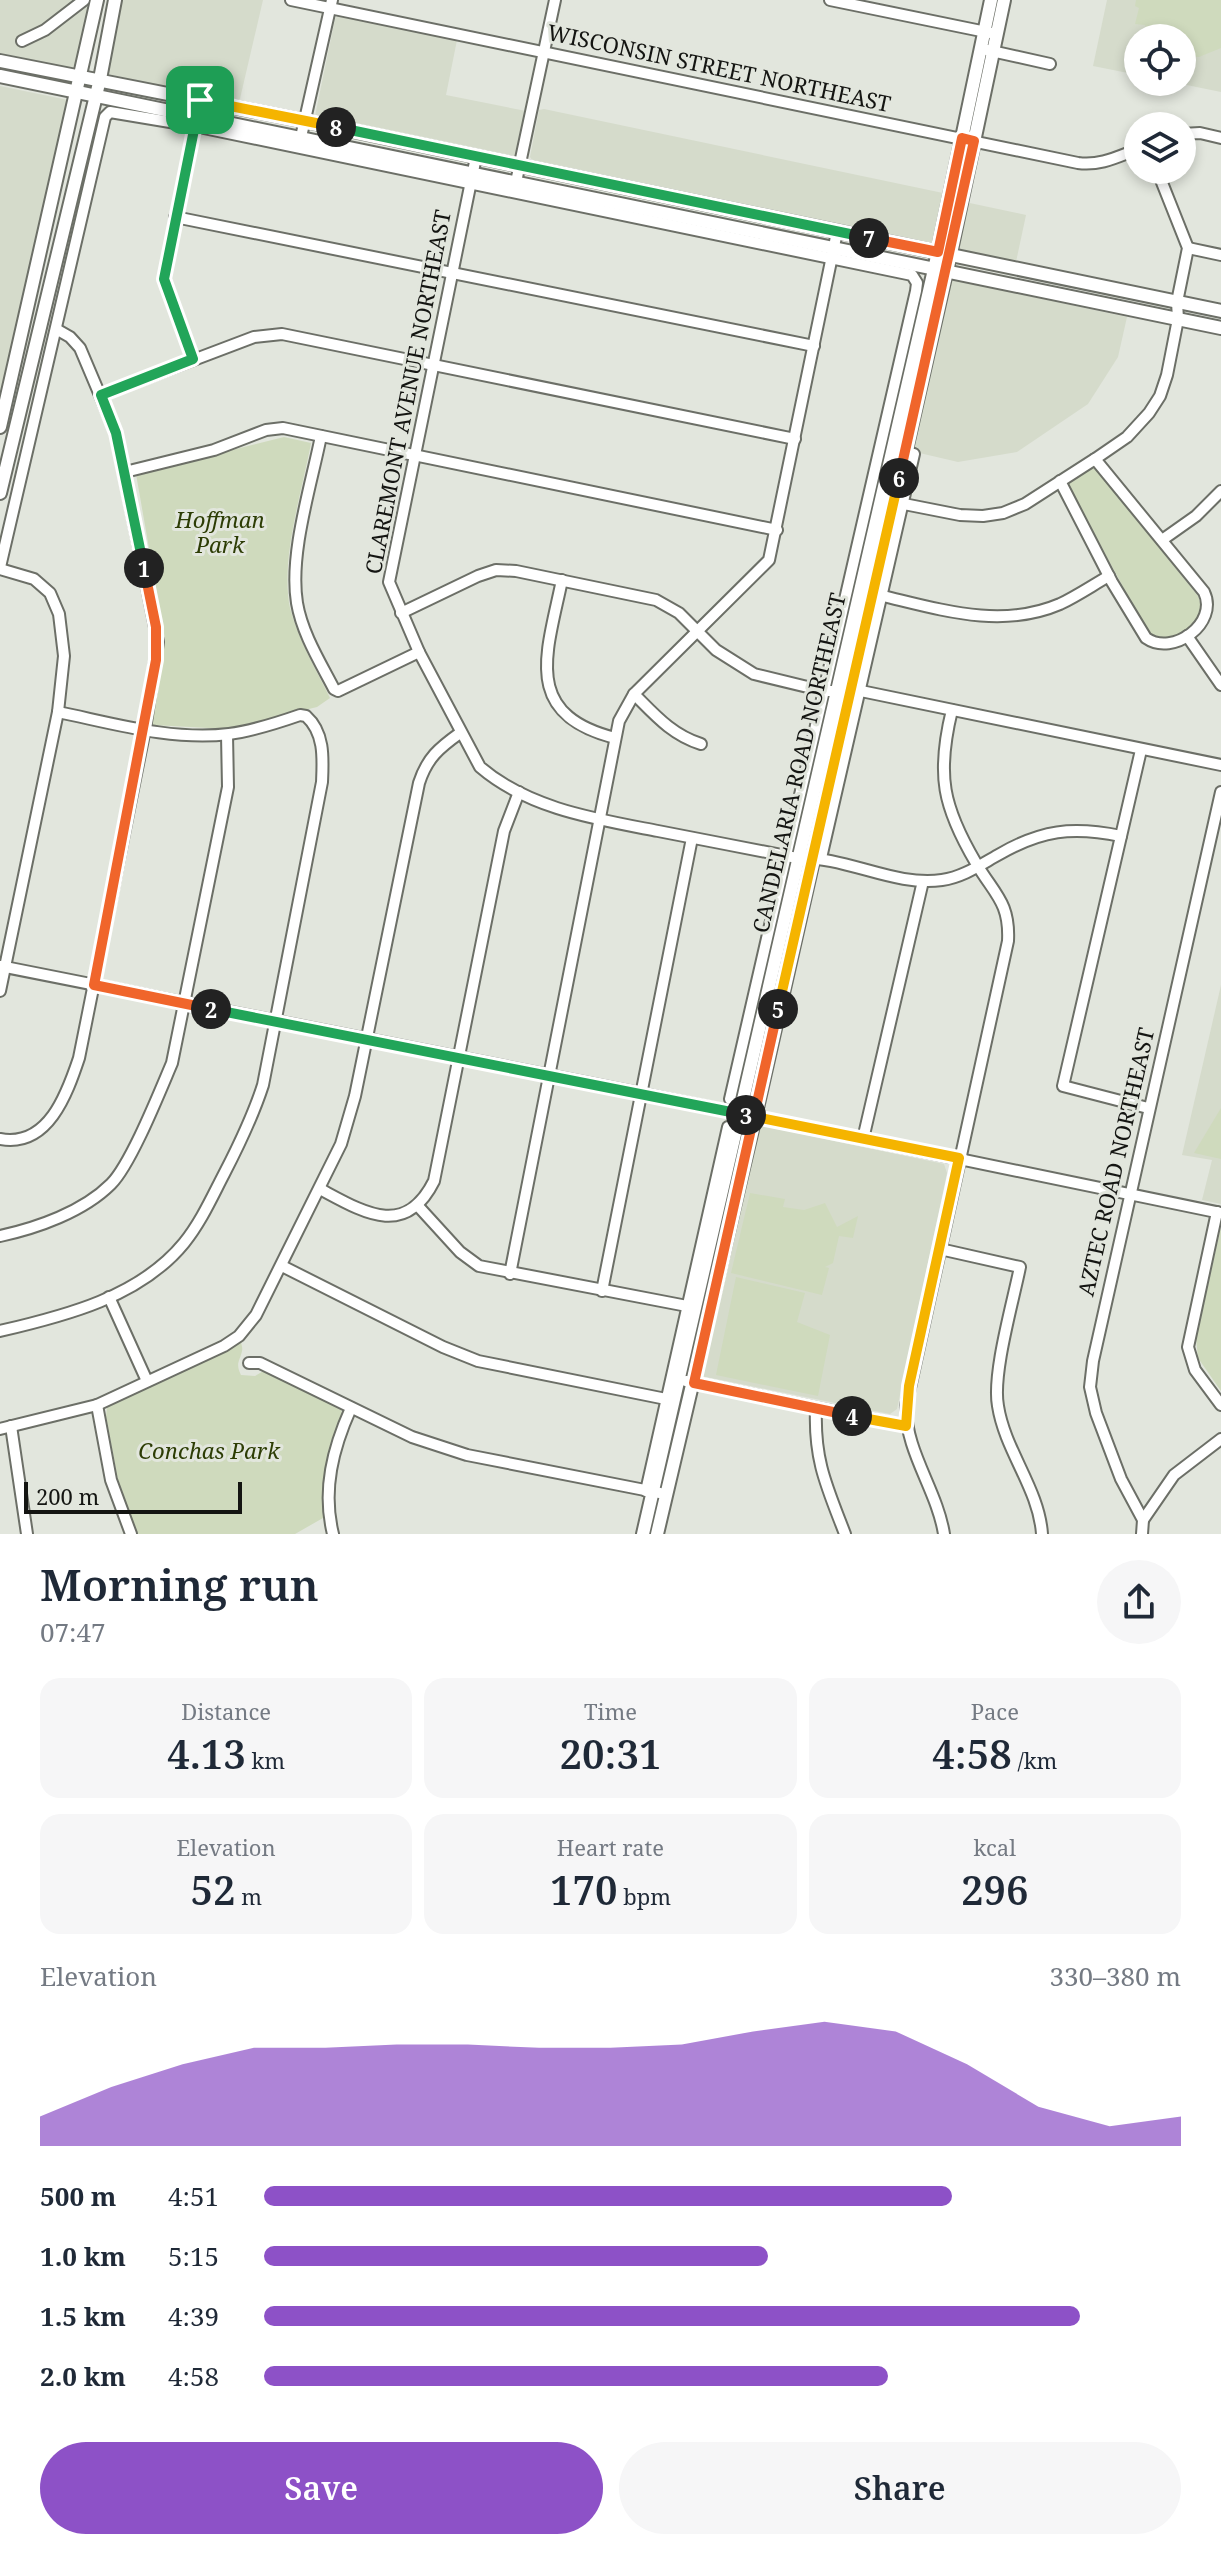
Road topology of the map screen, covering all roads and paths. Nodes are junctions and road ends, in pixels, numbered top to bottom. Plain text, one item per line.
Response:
1 (84, 0) edge
2 (96, 0) edge
3 (115, 0) edge
4 (291, 0) edge
5 (555, 0) edge
6 (830, 0) edge
7 (991, 0) edge
8 (1004, 0) edge
9 (331, 4) edge
10 (990, 34) junction
11 (22, 41) dead end
12 (987, 50) junction
13 (544, 52) junction
14 (0, 61) edge
15 (1050, 64) dead end
16 (0, 76) edge
17 (81, 77) junction
18 (100, 79) junction
19 (77, 92) junction
20 (96, 96) junction
21 (200, 100) junction
22 (305, 121) junction
23 (195, 122) junction
24 (1196, 133) edge
25 (301, 137) junction
26 (1221, 138) edge
27 (968, 140) junction
28 (1124, 154) edge
29 (476, 157) junction
30 (520, 165) junction
31 (471, 178) junction
32 (516, 182) junction
33 (1163, 184) edge
34 (175, 217) junction
35 (837, 232) junction
36 (1188, 248) junction
37 (832, 252) junction
38 (944, 254) junction
39 (1221, 255) edge
40 (940, 270) junction
41 (451, 273) junction
42 (1177, 302) junction
43 (1221, 311) edge
44 (1178, 319) junction
45 (1221, 328) edge
46 (56, 329) junction
47 (814, 346) junction
48 (193, 359) junction
49 (432, 365) junction
50 (101, 395) junction
51 (0, 427) edge
52 (321, 436) junction
53 (795, 439) junction
54 (5, 444) edge
55 (898, 450) junction
56 (413, 456) junction
57 (1095, 459) junction
58 (125, 472) junction
59 (1060, 481) junction
60 (1221, 491) edge
61 (0, 493) edge
62 (904, 504) junction
63 (777, 530) junction
64 (1162, 540) junction
65 (0, 568) edge
66 (1109, 576) junction
67 (562, 580) junction
68 (883, 596) junction
69 (401, 613) junction
70 (698, 632) junction
71 (1187, 636) junction
72 (419, 652) junction
73 (1221, 685) edge
74 (830, 690) junction
75 (856, 692) junction
76 (634, 694) junction
77 (952, 710) junction
78 (58, 712) junction
79 (145, 729) junction
80 (460, 733) junction
81 (227, 735) junction
82 (615, 738) junction
83 (701, 744) dead end
84 (1141, 750) junction
85 (1221, 765) edge
86 (519, 792) junction
87 (1221, 792) edge
88 (599, 819) junction
89 (1121, 836) junction
90 (692, 838) junction
91 (792, 857) junction
92 (817, 858) junction
93 (978, 867) junction
94 (923, 881) junction
95 (3, 967) edge
96 (94, 985) junction
97 (0, 991) edge
98 (184, 1003) junction
99 (275, 1021) junction
100 (366, 1039) junction
101 (457, 1057) junction
102 (550, 1076) junction
103 (640, 1093) junction
104 (730, 1099) dead end
105 (1148, 1108) junction
106 (741, 1114) junction
107 (755, 1117) junction
108 (728, 1127) dead end
109 (0, 1139) edge
110 (863, 1139) junction
111 (959, 1158) junction
112 (320, 1189) junction
113 (1129, 1193) junction
114 (418, 1206) junction
115 (1219, 1212) edge
116 (0, 1236) edge
117 (940, 1249) junction
118 (282, 1266) junction
119 (510, 1274) junction
120 (602, 1291) junction
121 (109, 1297) junction
122 (687, 1306) junction
123 (0, 1331) edge
124 (249, 1363) dead end
125 (680, 1380) junction
126 (147, 1381) junction
127 (694, 1383) junction
128 (666, 1399) junction
129 (97, 1405) junction
130 (1221, 1405) edge
131 (351, 1408) junction
132 (816, 1409) junction
133 (906, 1426) junction
134 (5, 1427) edge
135 (1221, 1439) edge
136 (650, 1491) junction
137 (668, 1494) junction
138 (1143, 1520) junction
139 (27, 1534) edge
140 (131, 1534) edge
141 (333, 1534) edge
142 (643, 1534) edge
143 (657, 1534) edge
144 (845, 1534) edge
145 (944, 1534) edge
146 (1042, 1534) edge
147 (1142, 1534) edge

1 - 11 street
2 - 17 main road
3 - 18 main road
4 - 9 street, WISCONSIN STREET NORTHEAST
5 - 13 street
6 - 10 street
7 - 10 main road, CANDELARIA ROAD NORTHEAST
8 - 10 main road, CANDELARIA ROAD NORTHEAST
9 - 13 street, WISCONSIN STREET NORTHEAST
9 - 22 street
10 - 12 main road, CANDELARIA ROAD NORTHEAST
12 - 15 street
12 - 27 main road, CANDELARIA ROAD NORTHEAST
13 - 27 street, WISCONSIN STREET NORTHEAST
13 - 30 street
14 - 17 main road
16 - 19 main road
17 - 18 main road
17 - 19 main road
18 - 20 main road
18 - 21 main road
19 - 20 main road
19 - 51 main road
20 - 23 main road
20 - 54 main road
21 - 22 main road
21 - 23 street
22 - 25 street
22 - 29 main road
23 - 25 main road
23 - 31 street
23 - 34 street
23 - 46 street
24 - 26 street
25 - 31 main road
27 - 28 street, WISCONSIN STREET NORTHEAST
27 - 38 main road, CANDELARIA ROAD NORTHEAST
29 - 30 main road
29 - 31 street, CLAREMONT AVENUE NORTHEAST
30 - 32 street
30 - 35 main road
31 - 32 main road
31 - 37 street
31 - 41 street, CLAREMONT AVENUE NORTHEAST
32 - 37 main road
33 - 36 street
34 - 41 street
34 - 48 street
35 - 37 street
35 - 38 main road
36 - 39 street
36 - 42 street
37 - 40 main road
37 - 47 street
37 - 74 street
38 - 40 main road, CANDELARIA ROAD NORTHEAST
38 - 42 main road
40 - 44 main road
40 - 55 main road, CANDELARIA ROAD NORTHEAST
41 - 47 street
41 - 49 street, CLAREMONT AVENUE NORTHEAST
42 - 43 main road
42 - 44 street
44 - 45 main road
44 - 57 street
46 - 50 street
46 - 65 street
47 - 53 street
48 - 49 street
48 - 50 street
49 - 53 street
49 - 56 street, CLAREMONT AVENUE NORTHEAST
50 - 58 street
52 - 56 street
52 - 58 street
52 - 72 street
53 - 63 street
54 - 61 main road
55 - 62 street
55 - 74 main road, CANDELARIA ROAD NORTHEAST
55 - 75 main road, CANDELARIA ROAD NORTHEAST
56 - 63 street
56 - 69 street, CLAREMONT AVENUE NORTHEAST
57 - 59 street
57 - 64 street
58 - 79 street
59 - 62 street
59 - 66 street
60 - 64 street
62 - 68 street
63 - 70 street
64 - 71 street
65 - 78 street
66 - 68 street
66 - 71 street
67 - 69 street
67 - 70 street
67 - 82 street
68 - 75 street
69 - 72 street, CLAREMONT AVENUE NORTHEAST
70 - 74 street
70 - 76 street
71 - 73 street
72 - 80 street, CLAREMONT AVENUE NORTHEAST
74 - 75 street
74 - 91 main road, CANDELARIA ROAD NORTHEAST
75 - 77 street
75 - 92 main road, CANDELARIA ROAD NORTHEAST
76 - 82 street
76 - 83 street
77 - 84 street
77 - 93 street
78 - 79 street
78 - 95 street
79 - 81 street
79 - 96 street
80 - 86 street, CLAREMONT AVENUE NORTHEAST
80 - 100 street
81 - 98 street
81 - 99 street
82 - 88 street
84 - 85 street
84 - 89 street
86 - 88 street, CLAREMONT AVENUE NORTHEAST
86 - 101 street
87 - 105 street, AZTEC ROAD NORTHEAST
88 - 90 street, CLAREMONT AVENUE NORTHEAST
88 - 102 street
89 - 93 street
89 - 105 street
90 - 91 street, CLAREMONT AVENUE NORTHEAST
90 - 103 street
91 - 92 street, CLAREMONT AVENUE NORTHEAST
91 - 104 street
91 - 106 main road, CANDELARIA ROAD NORTHEAST
92 - 94 street, CLAREMONT AVENUE NORTHEAST
92 - 107 main road, CANDELARIA ROAD NORTHEAST
93 - 94 street
93 - 111 street
94 - 110 street
95 - 96 street
95 - 97 street
96 - 98 street
96 - 109 street
98 - 99 street
98 - 116 street
99 - 100 street
99 - 121 street
100 - 101 street
100 - 112 street
101 - 102 street
101 - 114 street
102 - 103 street
102 - 119 street
103 - 106 street
103 - 120 street
105 - 113 street, AZTEC ROAD NORTHEAST
106 - 107 street
106 - 125 main road, CANDELARIA ROAD NORTHEAST
107 - 110 street
107 - 127 main road, CANDELARIA ROAD NORTHEAST
108 - 122 street
110 - 111 street
111 - 113 street
111 - 117 street
112 - 114 street
112 - 118 street
113 - 115 street
113 - 138 street, AZTEC ROAD NORTHEAST
114 - 119 street
115 - 130 street
117 - 133 street
117 - 146 street
118 - 126 street
118 - 128 street
119 - 120 street
120 - 122 street
121 - 123 street
121 - 126 street
122 - 128 street
124 - 131 street
125 - 127 street
125 - 136 main road, CANDELARIA ROAD NORTHEAST
126 - 129 street
127 - 132 street
127 - 137 main road, CANDELARIA ROAD NORTHEAST
128 - 136 street
129 - 134 street
129 - 140 street
131 - 136 street
131 - 141 street
132 - 133 street
132 - 144 street
133 - 145 street
134 - 139 street
135 - 138 street
136 - 137 street
136 - 142 main road, CANDELARIA ROAD NORTHEAST
137 - 143 main road, CANDELARIA ROAD NORTHEAST
138 - 147 street

